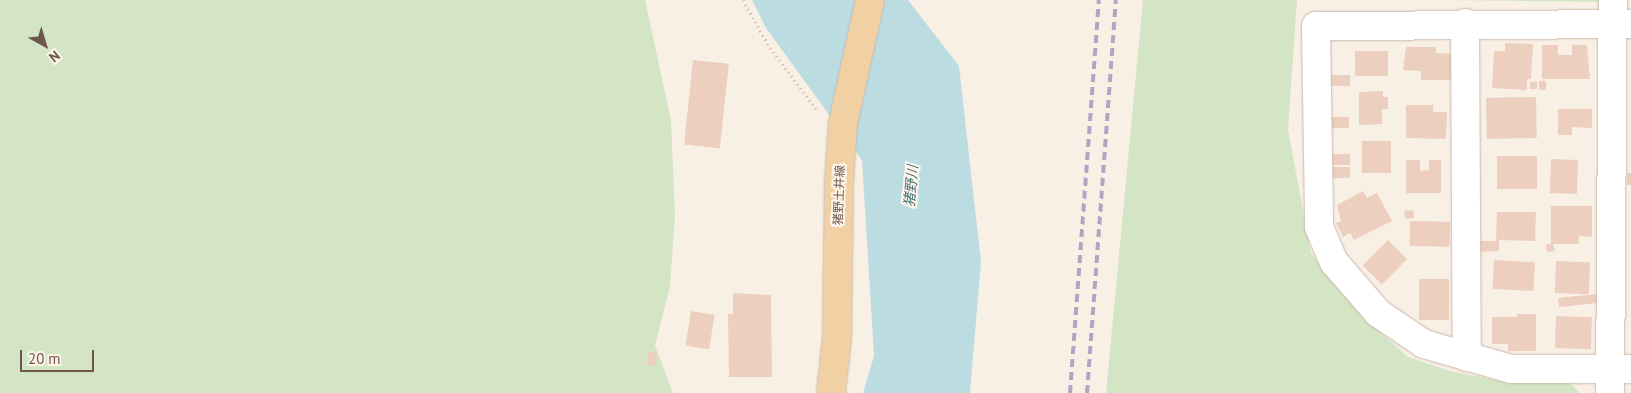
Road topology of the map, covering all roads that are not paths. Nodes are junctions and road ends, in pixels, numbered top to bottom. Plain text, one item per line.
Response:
1 (870, 0) edge
2 (1619, 16) edge
3 (1465, 23) junction
4 (1467, 357) junction
5 (1617, 377) edge
6 (831, 393) edge

1 - 6 main road, 猪野土井線
2 - 3 street
2 - 5 street
3 - 4 street
3 - 4 street
4 - 5 street

